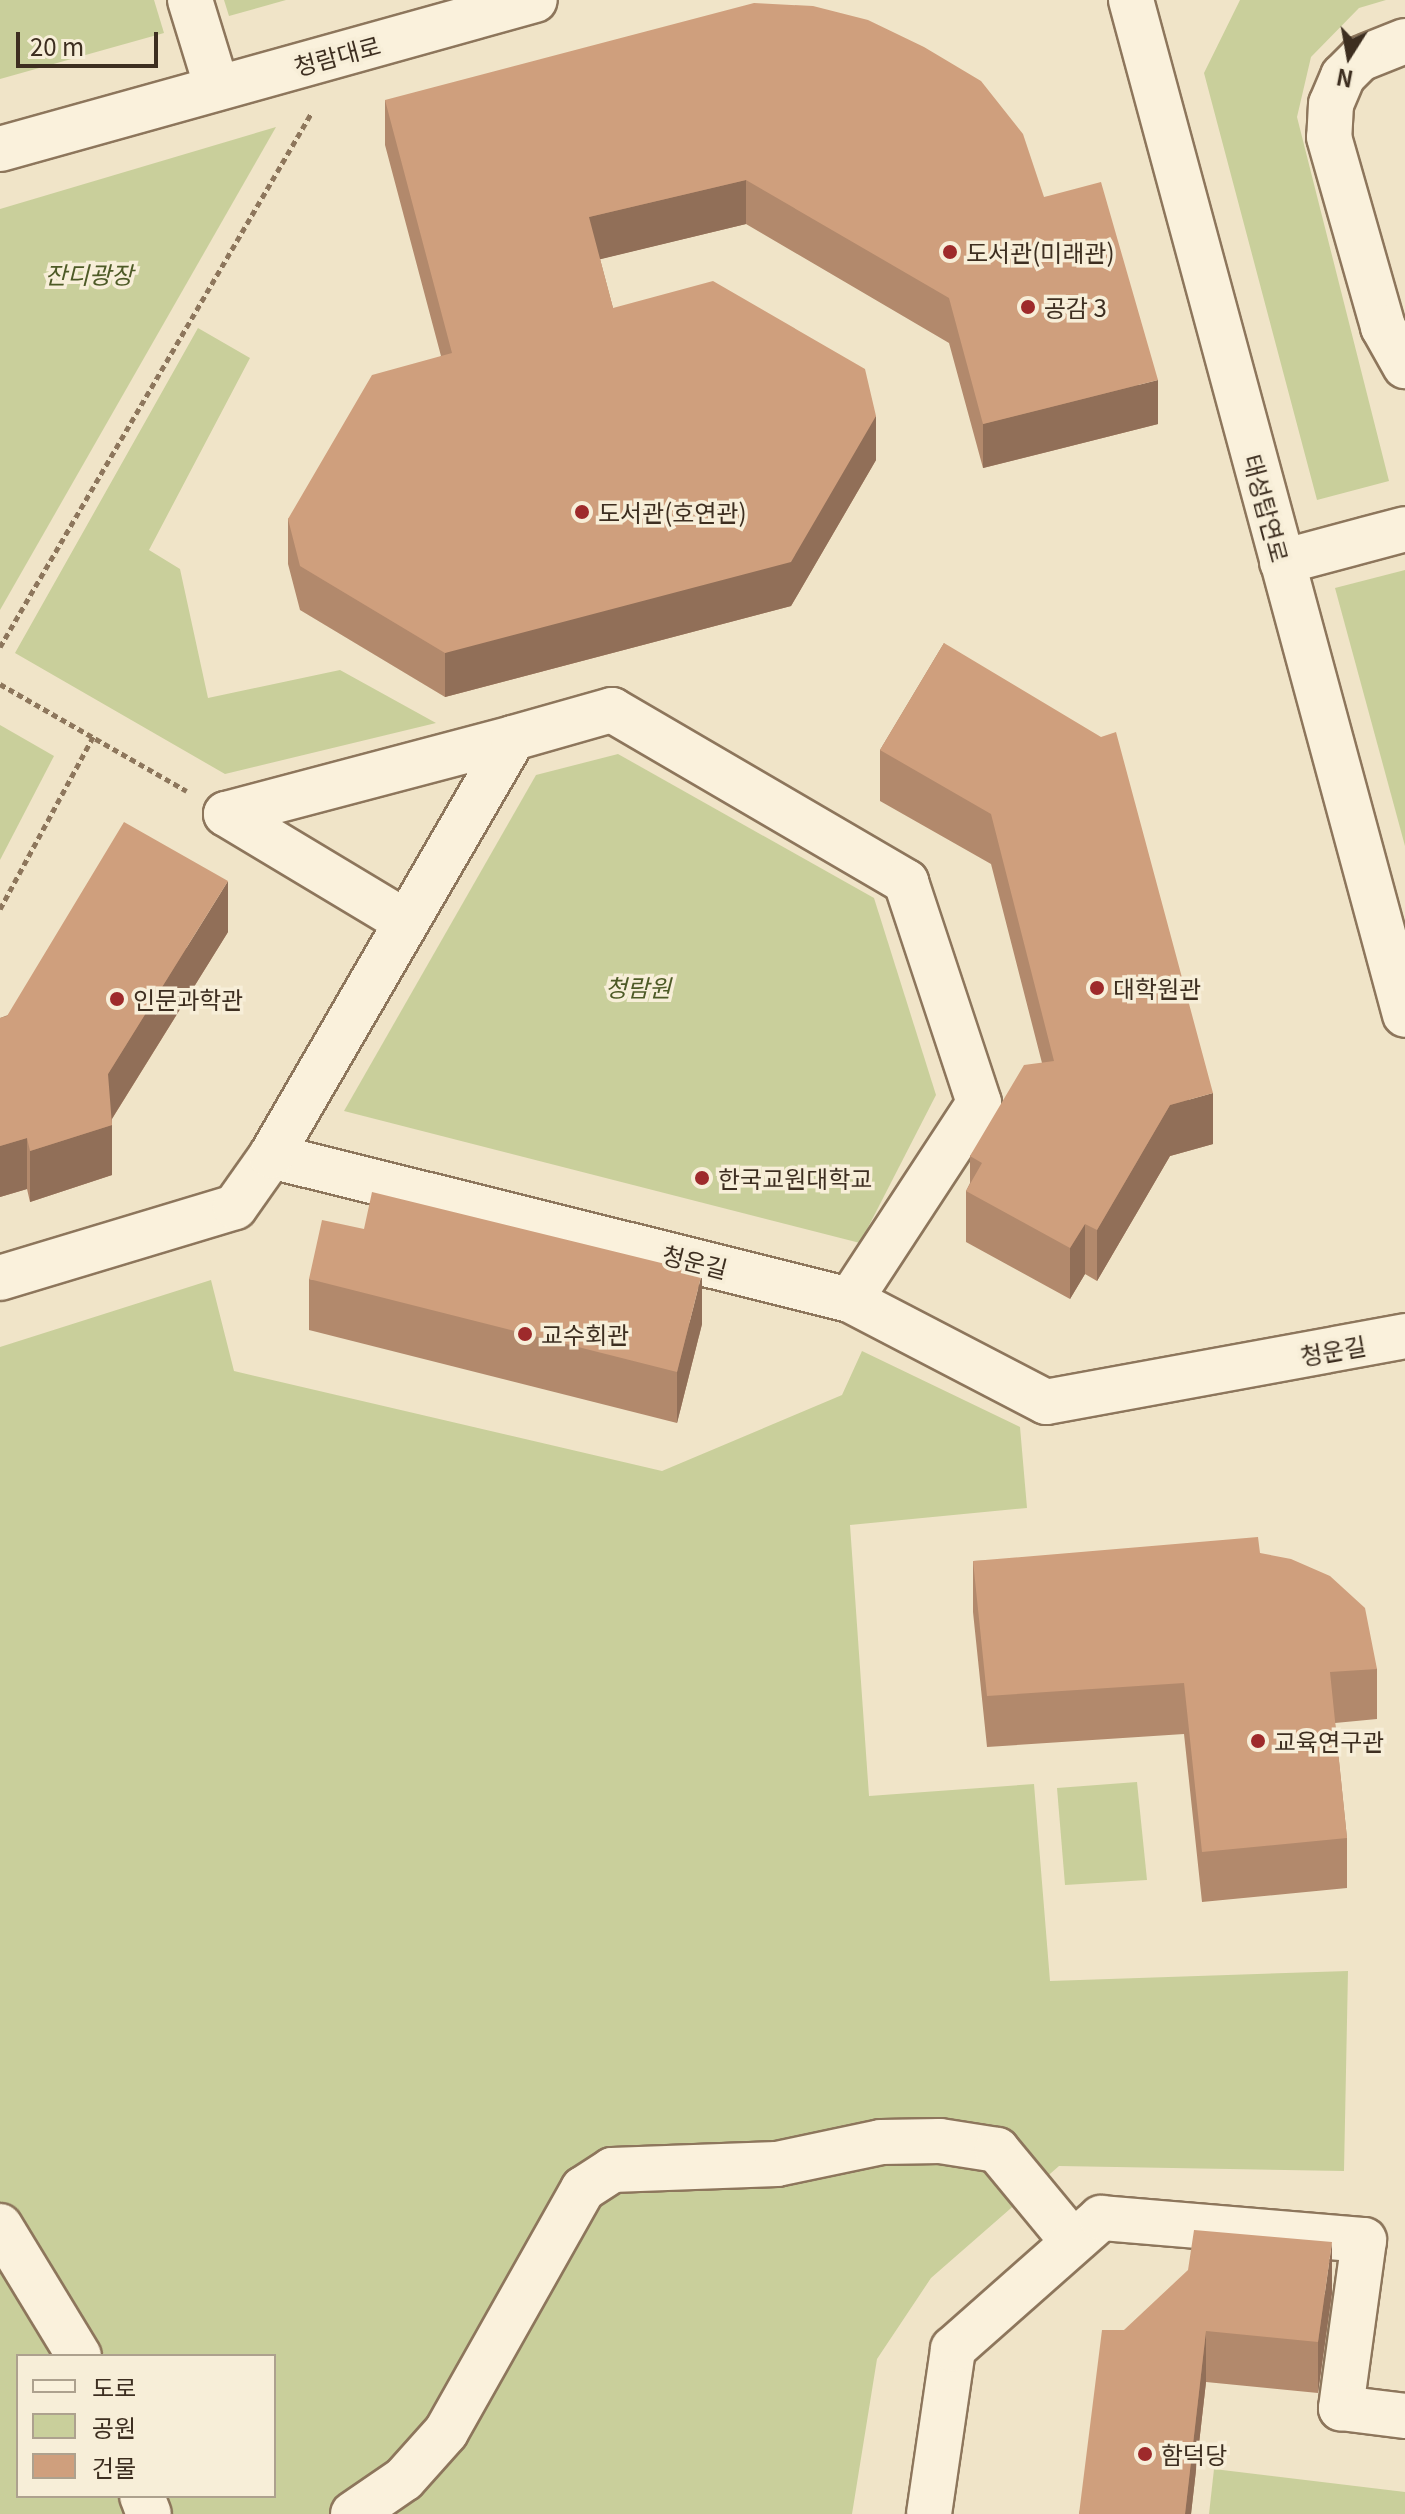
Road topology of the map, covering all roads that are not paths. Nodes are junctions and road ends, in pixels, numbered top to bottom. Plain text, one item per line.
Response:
1 (190, 0) edge
2 (535, 0) edge
3 (1131, 0) edge
4 (1405, 41) edge
5 (217, 88) junction
6 (0, 149) edge
7 (1405, 366) edge
8 (1405, 529) edge
9 (1282, 562) junction
10 (513, 738) junction
11 (406, 922) junction
12 (1405, 1015) edge
13 (271, 1156) junction
14 (46, 1264) junction
15 (0, 1278) edge
16 (850, 1300) junction
17 (0, 1301) edge
18 (1405, 1336) edge
19 (0, 2226) edge
20 (1073, 2242) junction
21 (78, 2354) edge
22 (1405, 2416) edge
23 (353, 2514) edge
24 (929, 2514) edge

1 - 5 street
2 - 5 street, 청람대로
3 - 9 street, 태성탑연로
4 - 7 street
5 - 6 street, 청람대로
8 - 9 street
9 - 12 street, 태성탑연로
10 - 11 street
10 - 11 street
10 - 16 street
11 - 13 street
13 - 14 street
13 - 16 street, 청운길
14 - 15 street
14 - 17 street
16 - 18 street, 청운길
19 - 21 street
20 - 22 street
20 - 23 street
20 - 24 street

